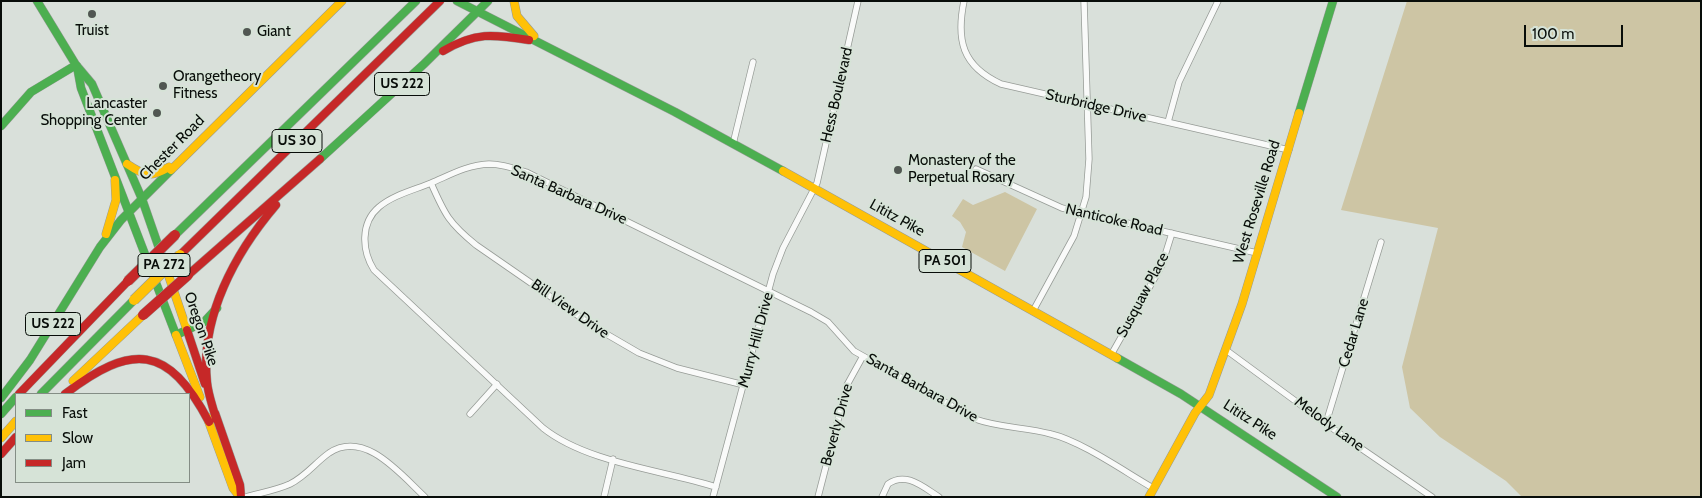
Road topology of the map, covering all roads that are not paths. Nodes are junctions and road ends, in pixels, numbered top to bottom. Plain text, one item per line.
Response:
1 (37, 1) edge
2 (342, 1) edge
3 (416, 1) edge
4 (440, 1) edge
5 (457, 1) edge
6 (488, 1) edge
7 (514, 1) edge
8 (858, 1) edge
9 (964, 1) edge
10 (1084, 1) edge
11 (1218, 1) edge
12 (1333, 1) edge
13 (477, 11) junction
14 (542, 43) junction
15 (753, 62) dead end
16 (424, 64) junction
17 (76, 65) junction
18 (1087, 104) junction
19 (1168, 122) junction
20 (1, 126) edge
21 (732, 144) junction
22 (194, 148) junction
23 (1289, 150) junction
24 (325, 154) junction
25 (123, 159) junction
26 (114, 169) junction
27 (976, 169) dead end
28 (431, 183) junction
29 (814, 189) junction
30 (142, 199) junction
31 (130, 211) junction
32 (1082, 213) junction
33 (1172, 233) junction
34 (1381, 242) dead end
35 (100, 246) junction
36 (1257, 253) junction
37 (768, 291) junction
38 (216, 308) junction
39 (1033, 311) junction
40 (187, 330) junction
41 (176, 335) junction
42 (1226, 350) junction
43 (1110, 355) junction
44 (863, 356) junction
45 (498, 384) junction
46 (744, 385) junction
47 (20, 393) edge
48 (42, 393) edge
49 (61, 393) edge
50 (67, 393) edge
51 (1, 398) edge
52 (15, 398) edge
53 (1200, 406) junction
54 (1, 414) edge
55 (470, 414) dead end
56 (213, 420) junction
57 (15, 422) edge
58 (1326, 423) junction
59 (1, 438) edge
60 (15, 438) edge
61 (1, 454) edge
62 (613, 459) junction
63 (716, 487) junction
64 (1151, 492) edge
65 (240, 497) edge
66 (246, 497) edge
67 (425, 497) edge
68 (604, 497) edge
69 (713, 497) edge
70 (818, 497) edge
71 (882, 497) edge
72 (939, 497) edge
73 (1337, 497) edge
74 (1432, 497) edge

1 - 17 main road, Oregon Pike / US 222
2 - 22 main road, Chester Road
3 - 47 main road, US 30, bridge
4 - 48 main road, US 30, bridge
5 - 13 main road, Lititz Pike
6 - 13 main road
7 - 14 main road
8 - 29 street, Hess Boulevard
9 - 18 street, Sturbridge Drive
10 - 18 street
11 - 19 street
12 - 23 main road, West Roseville Road
13 - 14 main road, Lititz Pike / PA 501
13 - 16 main road, US 222
14 - 16 main road
14 - 21 main road, Lititz Pike / PA 501
15 - 21 street
16 - 24 main road, US 222
17 - 20 main road
17 - 25 main road, Oregon Pike / US 222
17 - 26 main road, Oregon Pike / US 222
18 - 19 street, Sturbridge Drive
18 - 32 street
19 - 23 street, Sturbridge Drive
21 - 29 main road, Lititz Pike / PA 501
22 - 25 main road
22 - 30 main road, Chester Road
23 - 36 main road, West Roseville Road
24 - 38 main road
24 - 49 main road, US 222, bridge
25 - 30 main road, Oregon Pike / PA 272
26 - 31 main road, Oregon Pike / PA 272
26 - 35 main road, US 222
27 - 32 street, Nanticoke Road
28 - 37 street, Santa Barbara Drive
28 - 45 street, Santa Barbara Drive
28 - 46 street, Bill View Drive
29 - 37 street, Murry Hill Drive
29 - 39 main road, Lititz Pike / PA 501
30 - 31 main road, Chester Road
30 - 40 main road, Oregon Pike / PA 272
31 - 35 main road, Chester Road
31 - 41 main road, Oregon Pike / PA 272
32 - 33 street, Nanticoke Road
32 - 39 street
33 - 36 street, Nanticoke Road
33 - 43 street, Susquaw Place
34 - 58 street, Cedar Lane
35 - 51 main road, US 222
36 - 42 main road, West Roseville Road
37 - 44 street, Santa Barbara Drive
37 - 46 street, Murry Hill Drive
38 - 40 main road
38 - 56 main road
39 - 43 main road, Lititz Pike / PA 501
40 - 41 main road
40 - 56 main road, Oregon Pike / PA 272
41 - 56 main road, Oregon Pike / PA 272
42 - 53 main road, West Roseville Road
42 - 58 street, Melody Lane
43 - 53 main road, Lititz Pike / PA 501
44 - 64 street, Santa Barbara Drive
44 - 70 street, Beverly Drive
45 - 55 street
45 - 62 street, Santa Barbara Drive
46 - 63 street, Murry Hill Drive
50 - 56 main road
52 - 54 main road
53 - 64 main road, West Roseville Road
53 - 73 main road, Lititz Pike / PA 501
56 - 65 main road, Oregon Pike / PA 272
57 - 59 main road
58 - 74 street, Melody Lane
60 - 61 main road
62 - 63 street, Santa Barbara Drive
62 - 68 street
63 - 69 street, Murry Hill Drive
66 - 67 street
71 - 72 street

